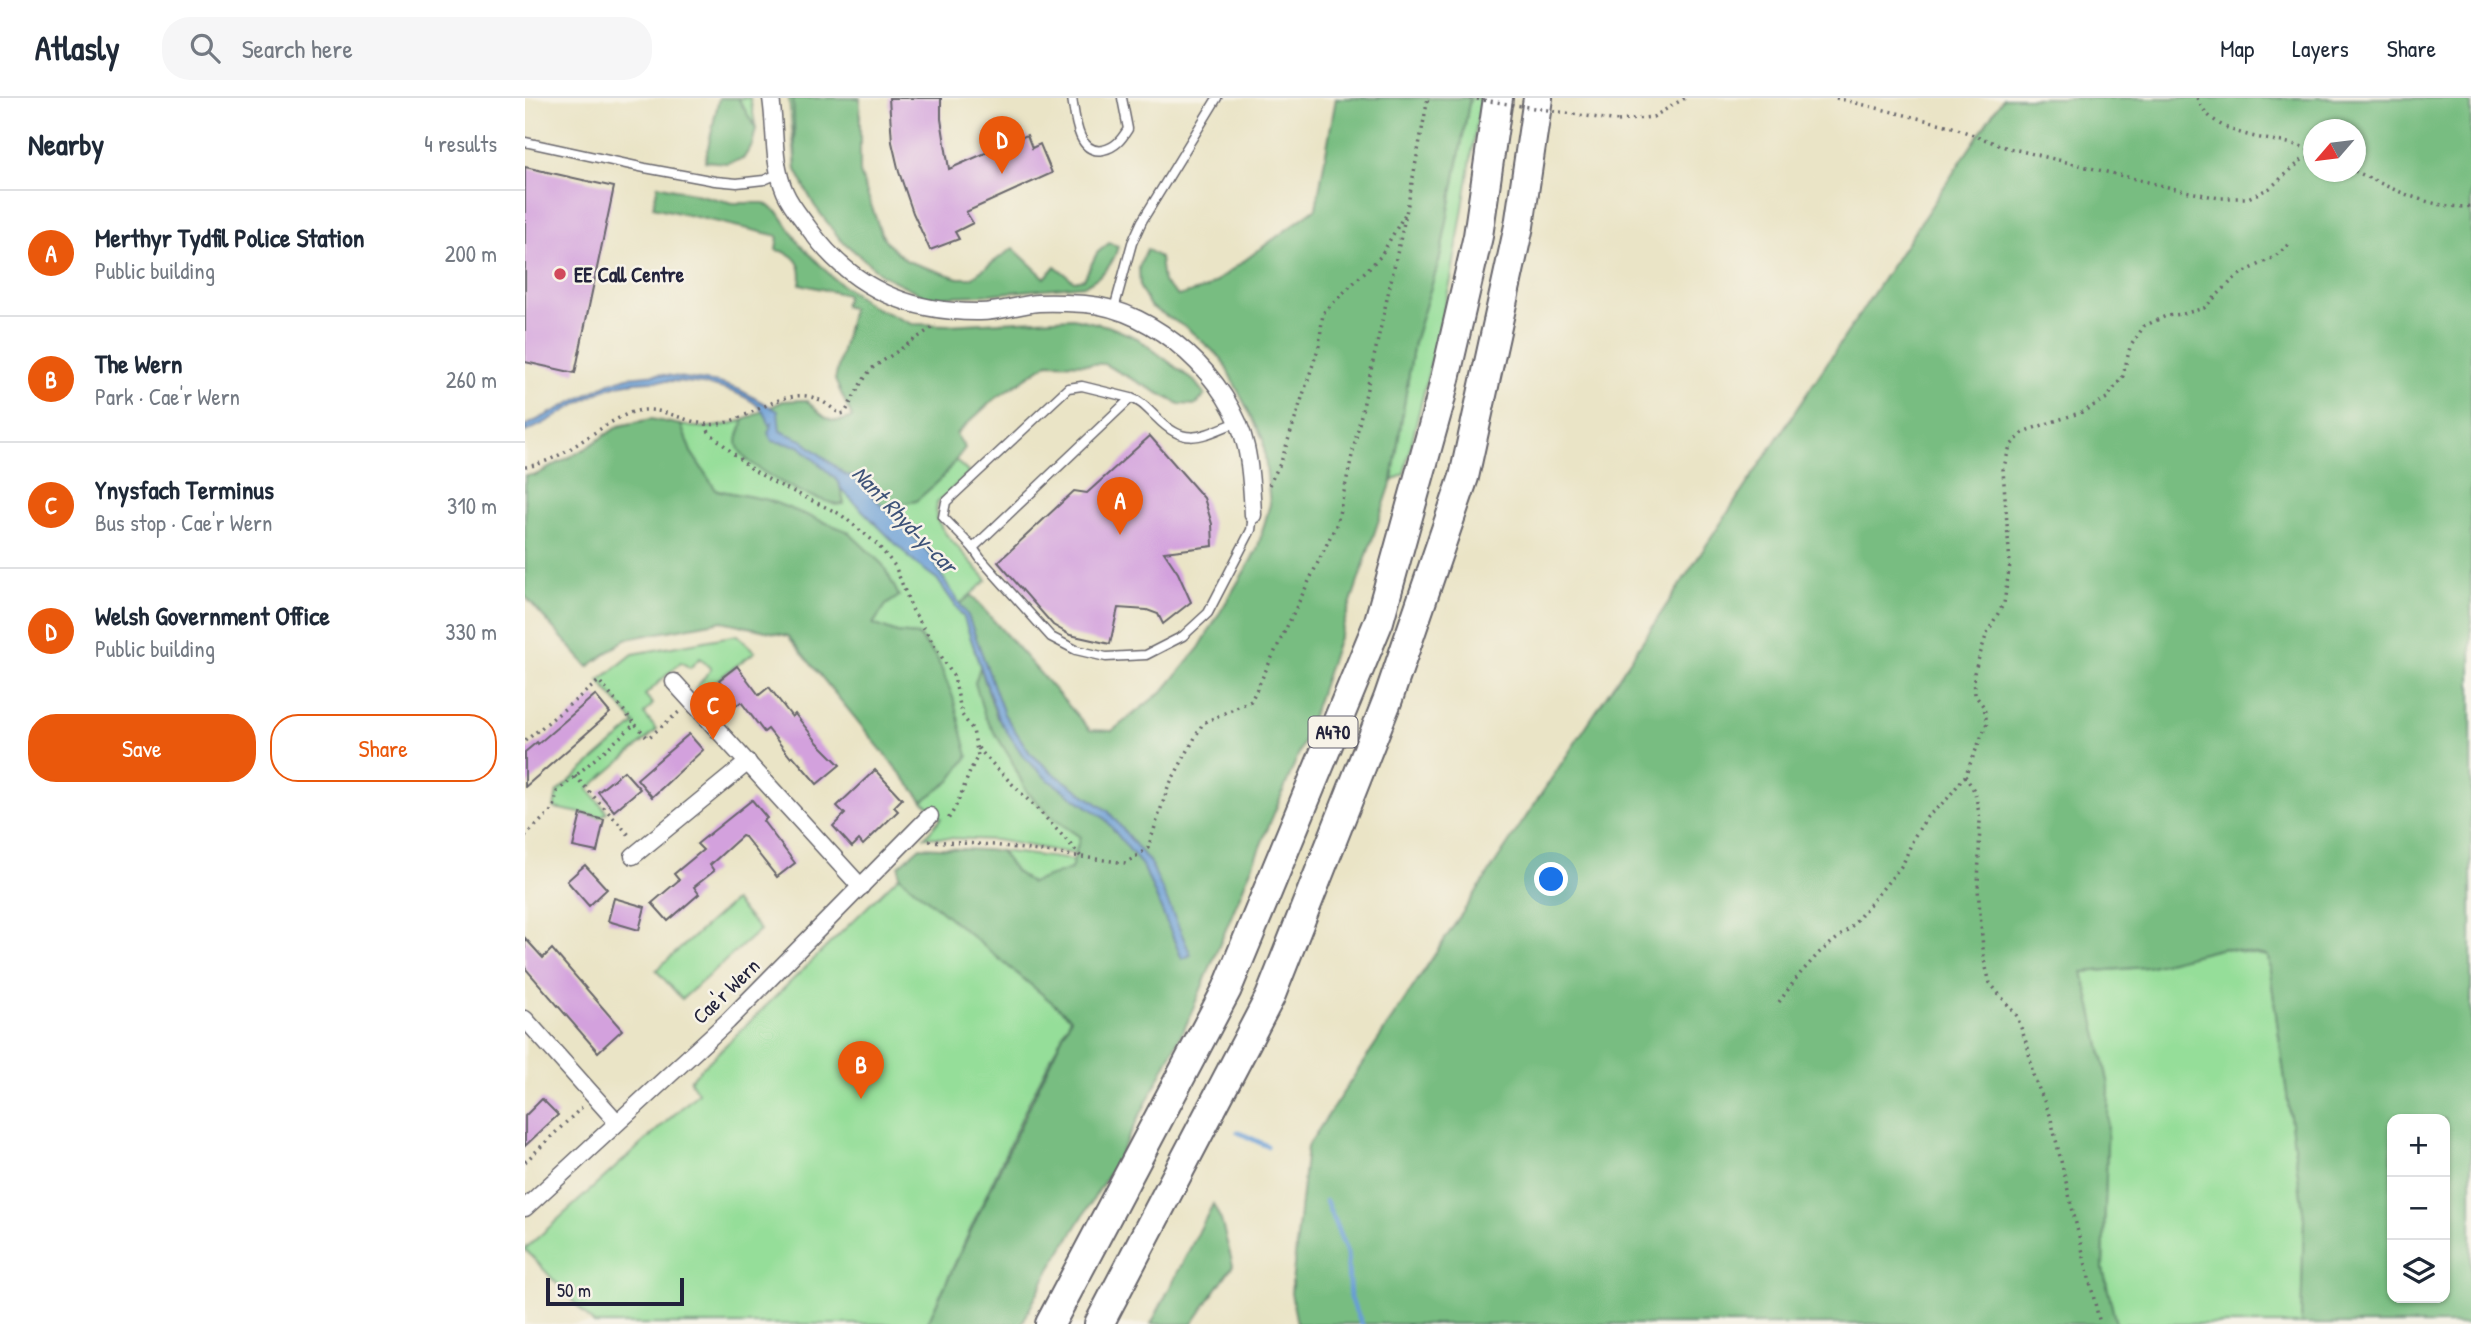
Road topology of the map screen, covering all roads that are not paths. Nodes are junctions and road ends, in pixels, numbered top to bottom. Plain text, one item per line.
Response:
1 (771, 98) edge
2 (1072, 98) edge
3 (1122, 98) edge
4 (1217, 98) edge
5 (1498, 98) edge
6 (1538, 98) edge
7 (525, 142) edge
8 (778, 174) junction
9 (1114, 309) junction
10 (1131, 398) junction
11 (1237, 422) junction
12 (1253, 516) joint
13 (973, 548) junction
14 (674, 681) dead end
15 (748, 762) junction
16 (930, 816) dead end
17 (637, 852) road end
18 (862, 887) junction
19 (525, 1019) edge
20 (617, 1122) junction
21 (525, 1208) edge
22 (1050, 1324) edge
23 (1099, 1324) edge

1 - 8 street
2 - 3 lane
4 - 9 lane
5 - 22 highway, A470
6 - 23 highway, A470
7 - 8 lane
8 - 9 street
9 - 11 street
10 - 11 lane
10 - 13 lane
10 - 13 lane
11 - 12 street
12 - 13 lane
14 - 15 street
15 - 17 street
15 - 18 street
16 - 18 street, Cae'r Wern
18 - 20 street, Cae'r Wern
19 - 20 street
20 - 21 street, Cae'r Wern

